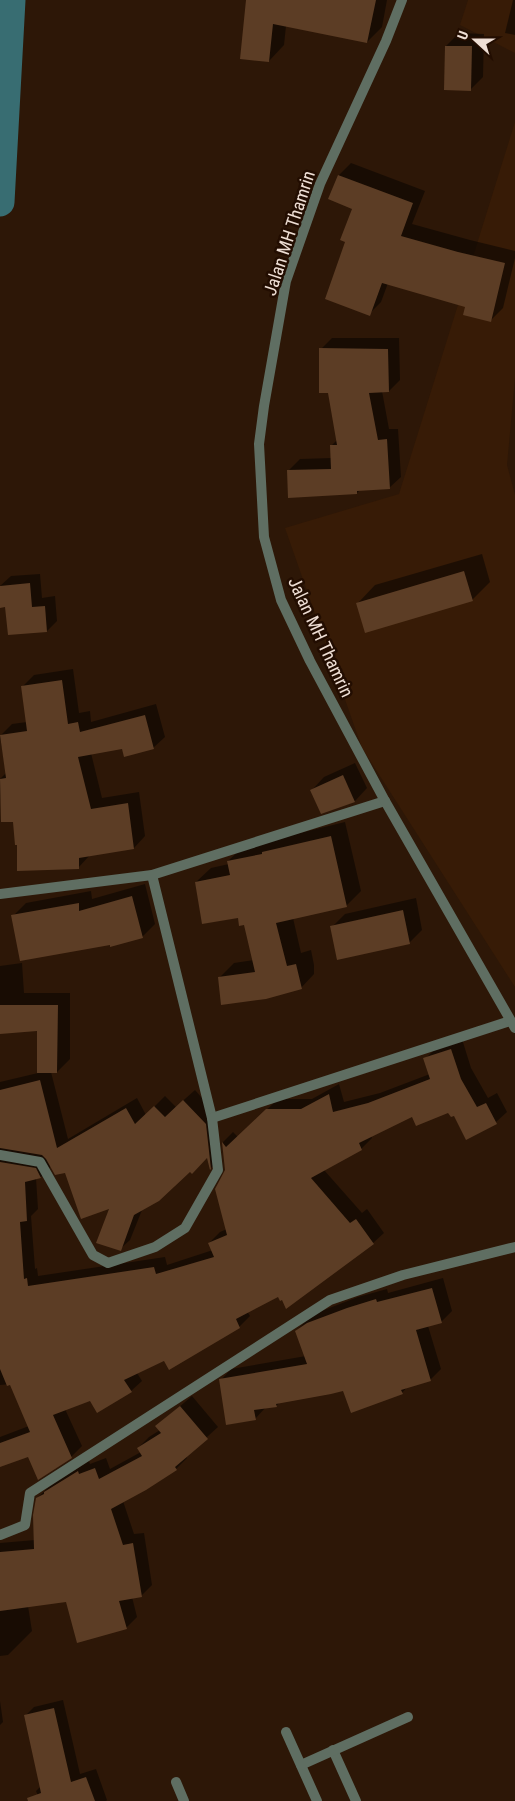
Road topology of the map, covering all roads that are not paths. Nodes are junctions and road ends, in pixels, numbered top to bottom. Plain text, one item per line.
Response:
1 (402, 0) edge
2 (385, 801) junction
3 (152, 875) junction
4 (0, 894) edge
5 (512, 1025) edge
6 (212, 1118) junction
7 (0, 1155) edge
8 (515, 1247) edge
9 (0, 1535) edge
10 (408, 1717) dead end
11 (286, 1732) dead end
12 (333, 1750) junction
13 (301, 1765) junction
14 (176, 1782) dead end
15 (184, 1801) edge
16 (317, 1801) edge
17 (356, 1801) edge

1 - 2 street, Jalan MH Thamrin
2 - 3 street
2 - 5 street, Jalan MH Thamrin
3 - 4 street
3 - 6 street
5 - 6 street
6 - 7 street
8 - 9 street
10 - 12 street
11 - 13 street
12 - 13 street
12 - 17 street
13 - 16 street
14 - 15 street

